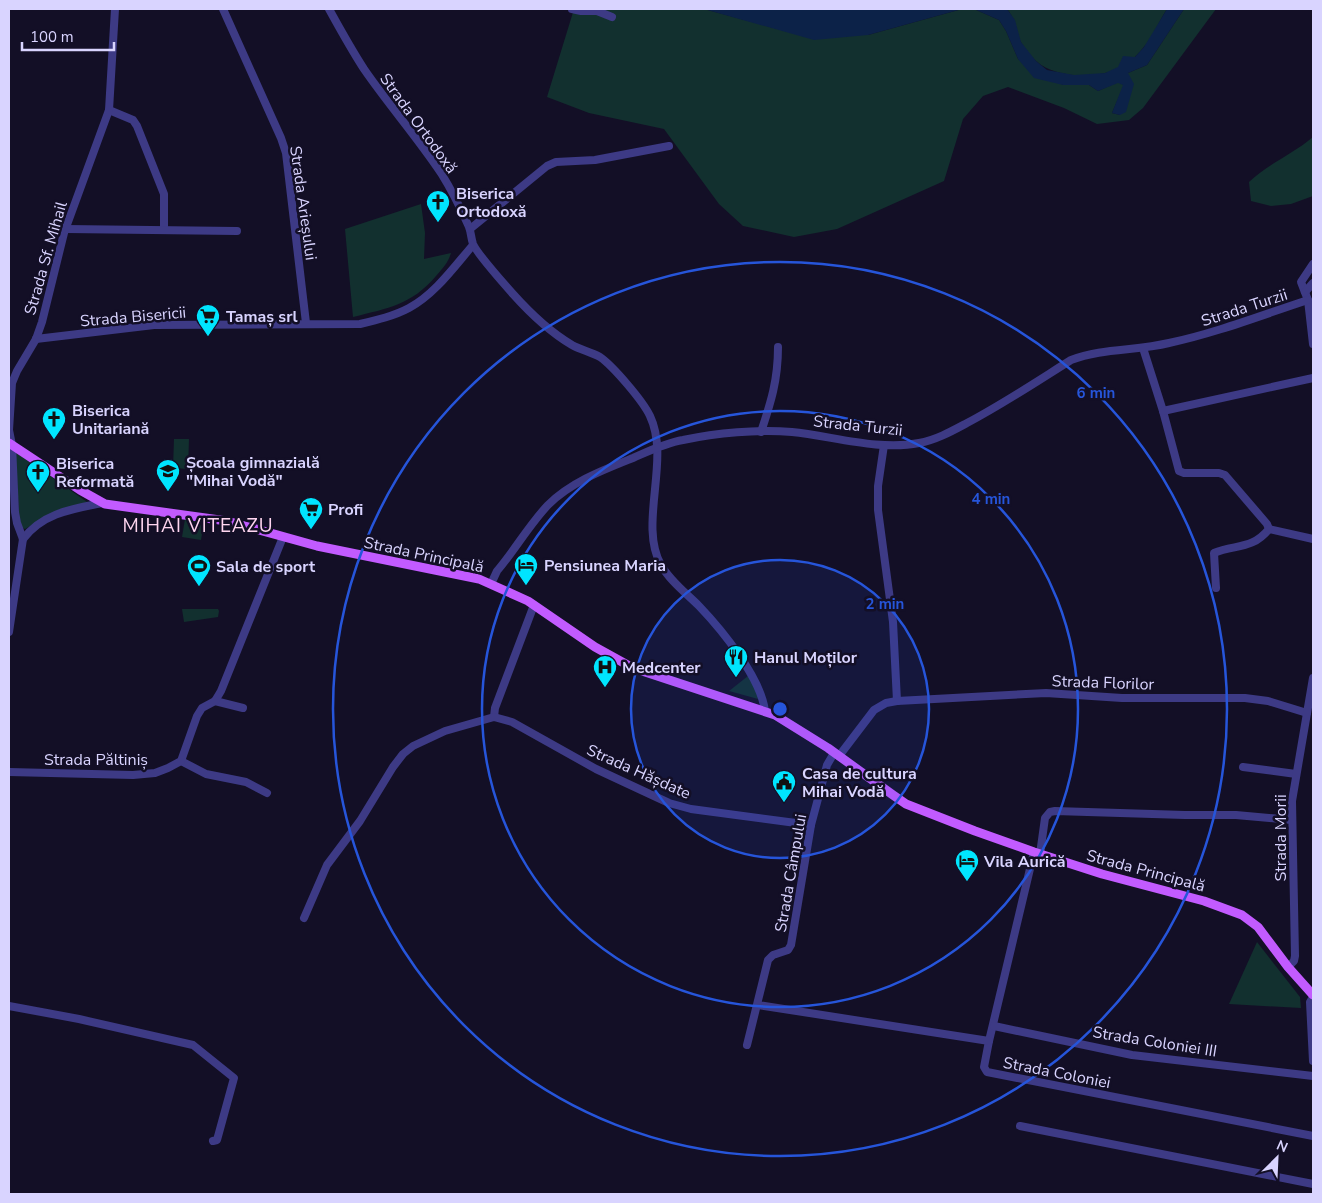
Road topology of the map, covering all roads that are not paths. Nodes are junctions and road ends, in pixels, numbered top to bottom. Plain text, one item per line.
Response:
1 (115, 9) edge
2 (223, 9) edge
3 (329, 9) edge
4 (572, 9) edge
5 (612, 17) dead end
6 (109, 110) junction
7 (669, 146) dead end
8 (66, 229) junction
9 (470, 229) junction
10 (164, 230) junction
11 (237, 231) dead end
12 (473, 244) junction
13 (1313, 264) edge
14 (1313, 283) edge
15 (1307, 296) junction
16 (306, 324) junction
17 (36, 339) junction
18 (1313, 344) edge
19 (778, 347) dead end
20 (1142, 348) junction
21 (1313, 378) edge
22 (1163, 411) junction
23 (761, 432) junction
24 (10, 444) edge
25 (884, 445) junction
26 (656, 448) junction
27 (102, 503) junction
28 (1269, 529) junction
29 (283, 537) junction
30 (23, 539) junction
31 (1313, 539) edge
32 (491, 584) junction
33 (1216, 588) dead end
34 (534, 605) junction
35 (9, 632) edge
36 (1313, 678) edge
37 (214, 701) junction
38 (897, 701) junction
39 (243, 708) dead end
40 (765, 711) junction
41 (1307, 712) junction
42 (494, 716) junction
43 (836, 754) junction
44 (181, 761) junction
45 (1242, 767) dead end
46 (9, 772) edge
47 (1296, 774) junction
48 (267, 793) dead end
49 (1292, 820) junction
50 (811, 825) junction
51 (1037, 854) junction
52 (304, 918) dead end
53 (1288, 967) junction
54 (1313, 996) edge
55 (758, 1005) junction
56 (9, 1006) edge
57 (994, 1026) junction
58 (989, 1041) junction
59 (747, 1045) dead end
60 (1313, 1061) edge
61 (1313, 1076) edge
62 (1020, 1126) dead end
63 (1313, 1136) edge
64 (214, 1141) dead end
65 (1313, 1184) edge

1 - 6 street, Strada Sf. Mihail
2 - 16 street, Strada Arieșului
3 - 9 street, Strada Ortodoxă
4 - 5 street
6 - 8 street, Strada Sf. Mihail
6 - 10 street
7 - 9 street
8 - 10 street
8 - 17 street, Strada Sf. Mihail
9 - 12 street, Strada Ortodoxă
10 - 11 street
12 - 16 street, Strada Bisericii
12 - 26 street, Strada Ortodoxă
13 - 15 street
14 - 15 street
15 - 18 street
15 - 20 street, Strada Turzii
16 - 17 street, Strada Bisericii
17 - 24 street, Strada Sf. Mihail
19 - 23 street
20 - 22 street
20 - 25 street, Strada Turzii
21 - 22 street
22 - 28 street
23 - 25 street, Strada Turzii
23 - 26 street, Strada Turzii
24 - 27 main road, Strada Principală
24 - 30 street, Strada Sf. Mihail
25 - 38 street
26 - 32 street, Strada Turzii
26 - 40 street, Strada Ortodoxă
27 - 29 main road, Strada Principală
27 - 30 street
28 - 31 street
28 - 33 street
29 - 32 main road, Strada Principală
29 - 37 street
30 - 35 street, Strada Sf. Mihail
32 - 34 main road, Strada Principală
34 - 40 main road, Strada Principală
34 - 42 street
36 - 41 street, Strada Morii
37 - 39 street
37 - 44 street
38 - 41 street, Strada Florilor
38 - 43 street, Strada Florilor
40 - 43 main road, Strada Principală
41 - 47 street, Strada Morii
42 - 50 street, Strada Hășdate
42 - 52 street
43 - 50 street, Strada Câmpului
43 - 51 main road, Strada Principală
44 - 46 street, Strada Păltiniș
44 - 48 street
45 - 47 street
47 - 49 street, Strada Morii
49 - 51 street, Strada Coloniei
49 - 53 street, Strada Morii
50 - 55 street, Strada Câmpului
51 - 53 main road, Strada Principală
51 - 57 street, Strada Coloniei
53 - 54 main road, Strada Principală
54 - 60 street
55 - 58 street
55 - 59 street, Strada Câmpului
56 - 64 street
57 - 58 street, Strada Coloniei
57 - 61 street, Strada Coloniei III
58 - 63 street, Strada Coloniei
62 - 65 street

